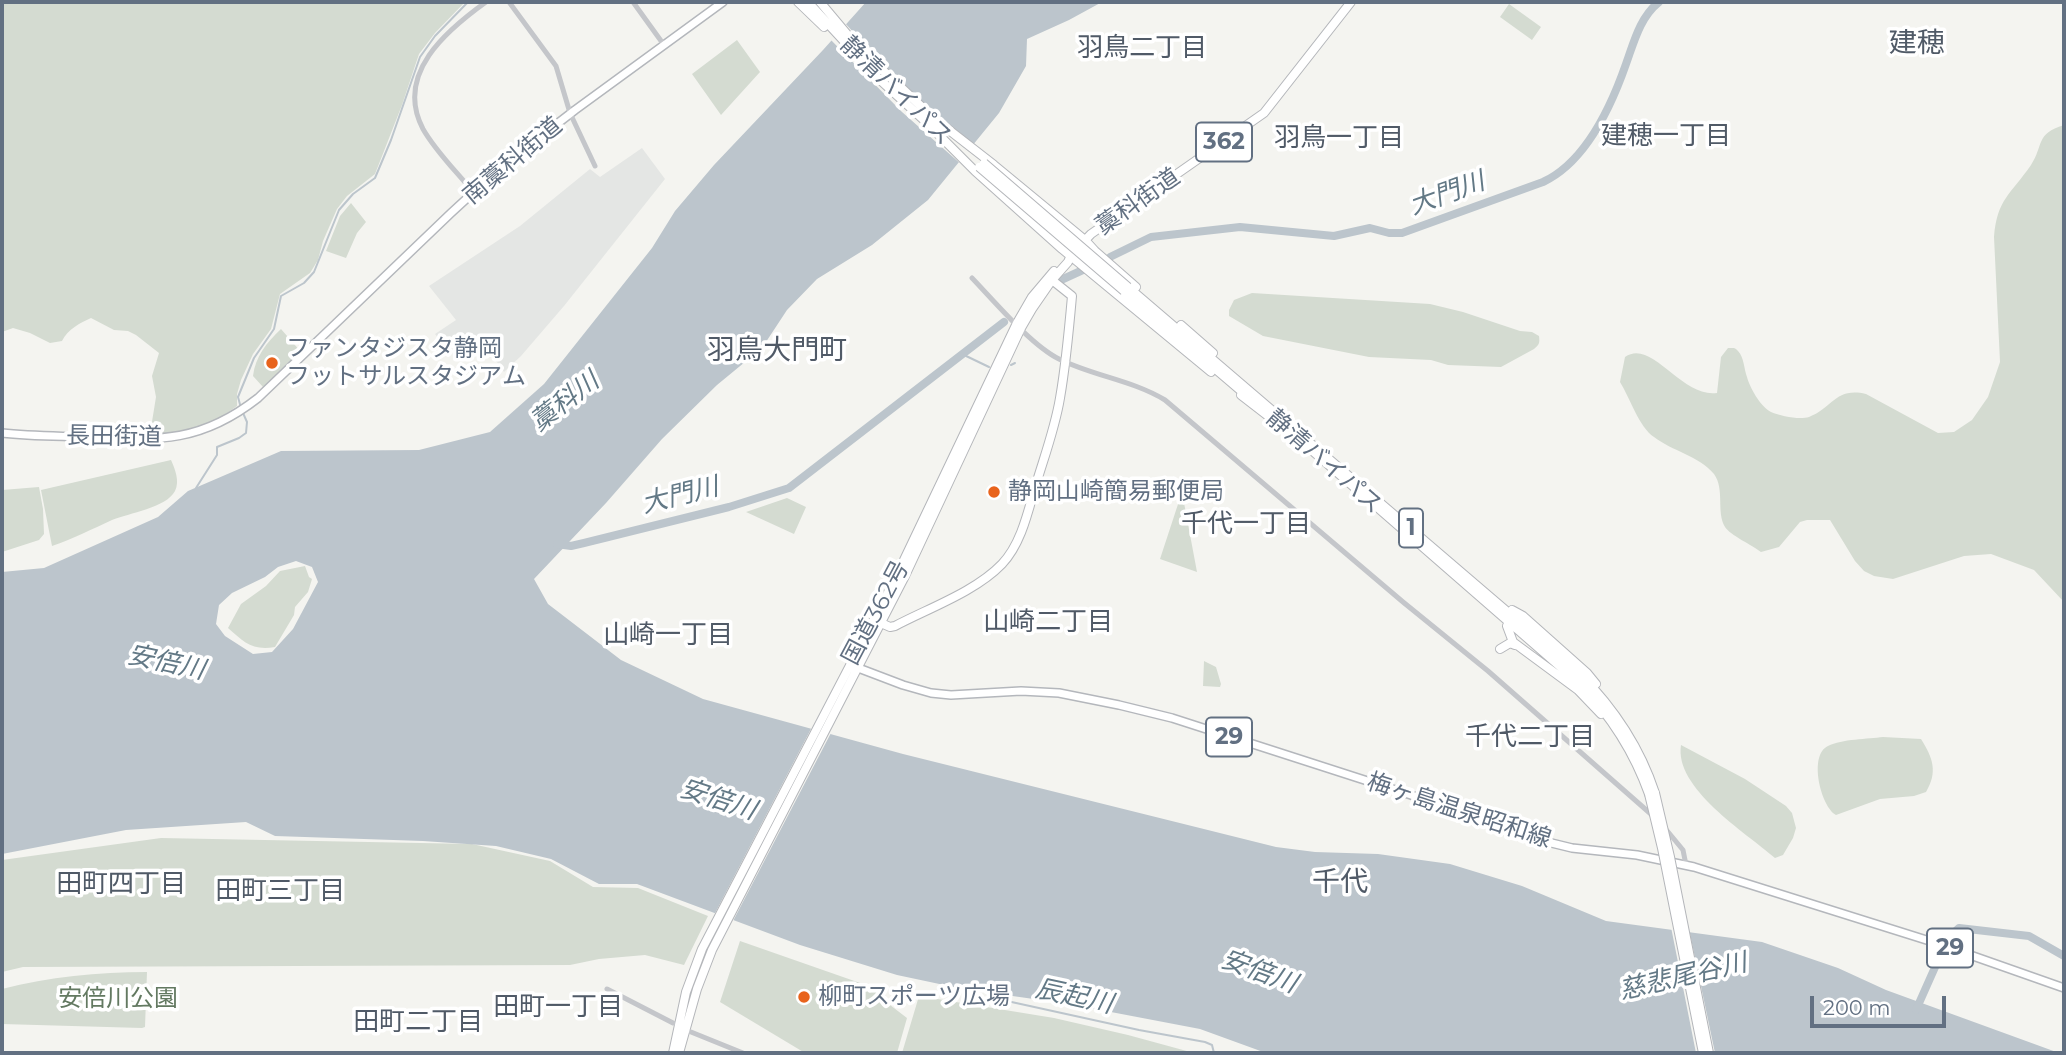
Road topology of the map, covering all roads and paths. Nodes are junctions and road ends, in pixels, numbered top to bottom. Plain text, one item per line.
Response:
1 (486, 2) edge
2 (509, 2) edge
3 (633, 2) edge
4 (723, 2) edge
5 (798, 2) edge
6 (808, 2) edge
7 (823, 2) edge
8 (1351, 2) edge
9 (664, 45) junction
10 (864, 58) junction
11 (570, 113) junction
12 (936, 126) junction
13 (595, 166) dead end
14 (473, 192) junction
15 (1085, 240) junction
16 (1071, 255) junction
17 (972, 278) dead end
18 (1052, 280) junction
19 (1126, 289) junction
20 (1019, 325) junction
21 (319, 339) joint
22 (1066, 361) junction
23 (1280, 417) junction
24 (2, 433) edge
25 (1298, 436) junction
26 (1513, 610) dead end
27 (881, 623) junction
28 (1515, 625) junction
29 (1518, 646) junction
30 (1500, 649) dead end
31 (853, 668) junction
32 (1652, 794) junction
33 (1686, 865) junction
34 (2064, 988) edge
35 (607, 989) dead end
36 (686, 1010) junction
37 (673, 1023) dead end
38 (691, 1032) dead end
39 (673, 1053) edge
40 (679, 1053) edge
41 (743, 1053) edge
42 (1703, 1053) edge
43 (1709, 1053) edge

1 - 14 street
2 - 11 street
3 - 9 street
4 - 9 main road, 南藁科街道
5 - 10 highway, 1
6 - 10 highway, 静清バイパス / 1
7 - 10 highway, 1
8 - 15 highway, 藁科街道 / 362
9 - 11 main road, 南藁科街道
10 - 12 highway, 静清バイパス / 1
11 - 13 street
11 - 14 main road, 南藁科街道
12 - 15 highway, 1, bridge
12 - 16 highway, 1
12 - 19 highway, 静清バイパス / 1, bridge
14 - 21 main road, 南藁科街道
15 - 16 highway, 藁科街道 / 362
15 - 23 highway, 1
16 - 18 highway, 国道362号 / 362
16 - 20 highway, 国道362号 / 362
16 - 25 highway, 1
17 - 20 street
18 - 20 highway, 国道362号 / 362
18 - 22 highway, 国道362号
19 - 23 highway, 静清バイパス / 1
19 - 25 highway, 静清バイパス / 1
20 - 22 street
20 - 27 highway, 国道362号 / 362
20 - 31 highway, 国道362号 / 362
21 - 24 main road, 長田街道
22 - 27 highway, 国道362号
22 - 33 street
23 - 25 highway, 静清バイパス / 1
25 - 28 highway, 静清バイパス / 1
26 - 32 highway
27 - 31 highway, 国道362号 / 362
28 - 29 highway
28 - 32 highway, 静清バイパス / 1
29 - 30 highway
29 - 32 highway
31 - 33 main road, 梅ヶ島温泉昭和線 / 29
31 - 36 highway, 国道362号 / 362
32 - 42 highway, 静清バイパス / 1, bridge
32 - 43 highway, bridge
33 - 34 main road, 梅ヶ島温泉昭和線 / 29
35 - 37 street
36 - 39 highway, 362
36 - 40 highway, 362
38 - 41 street

